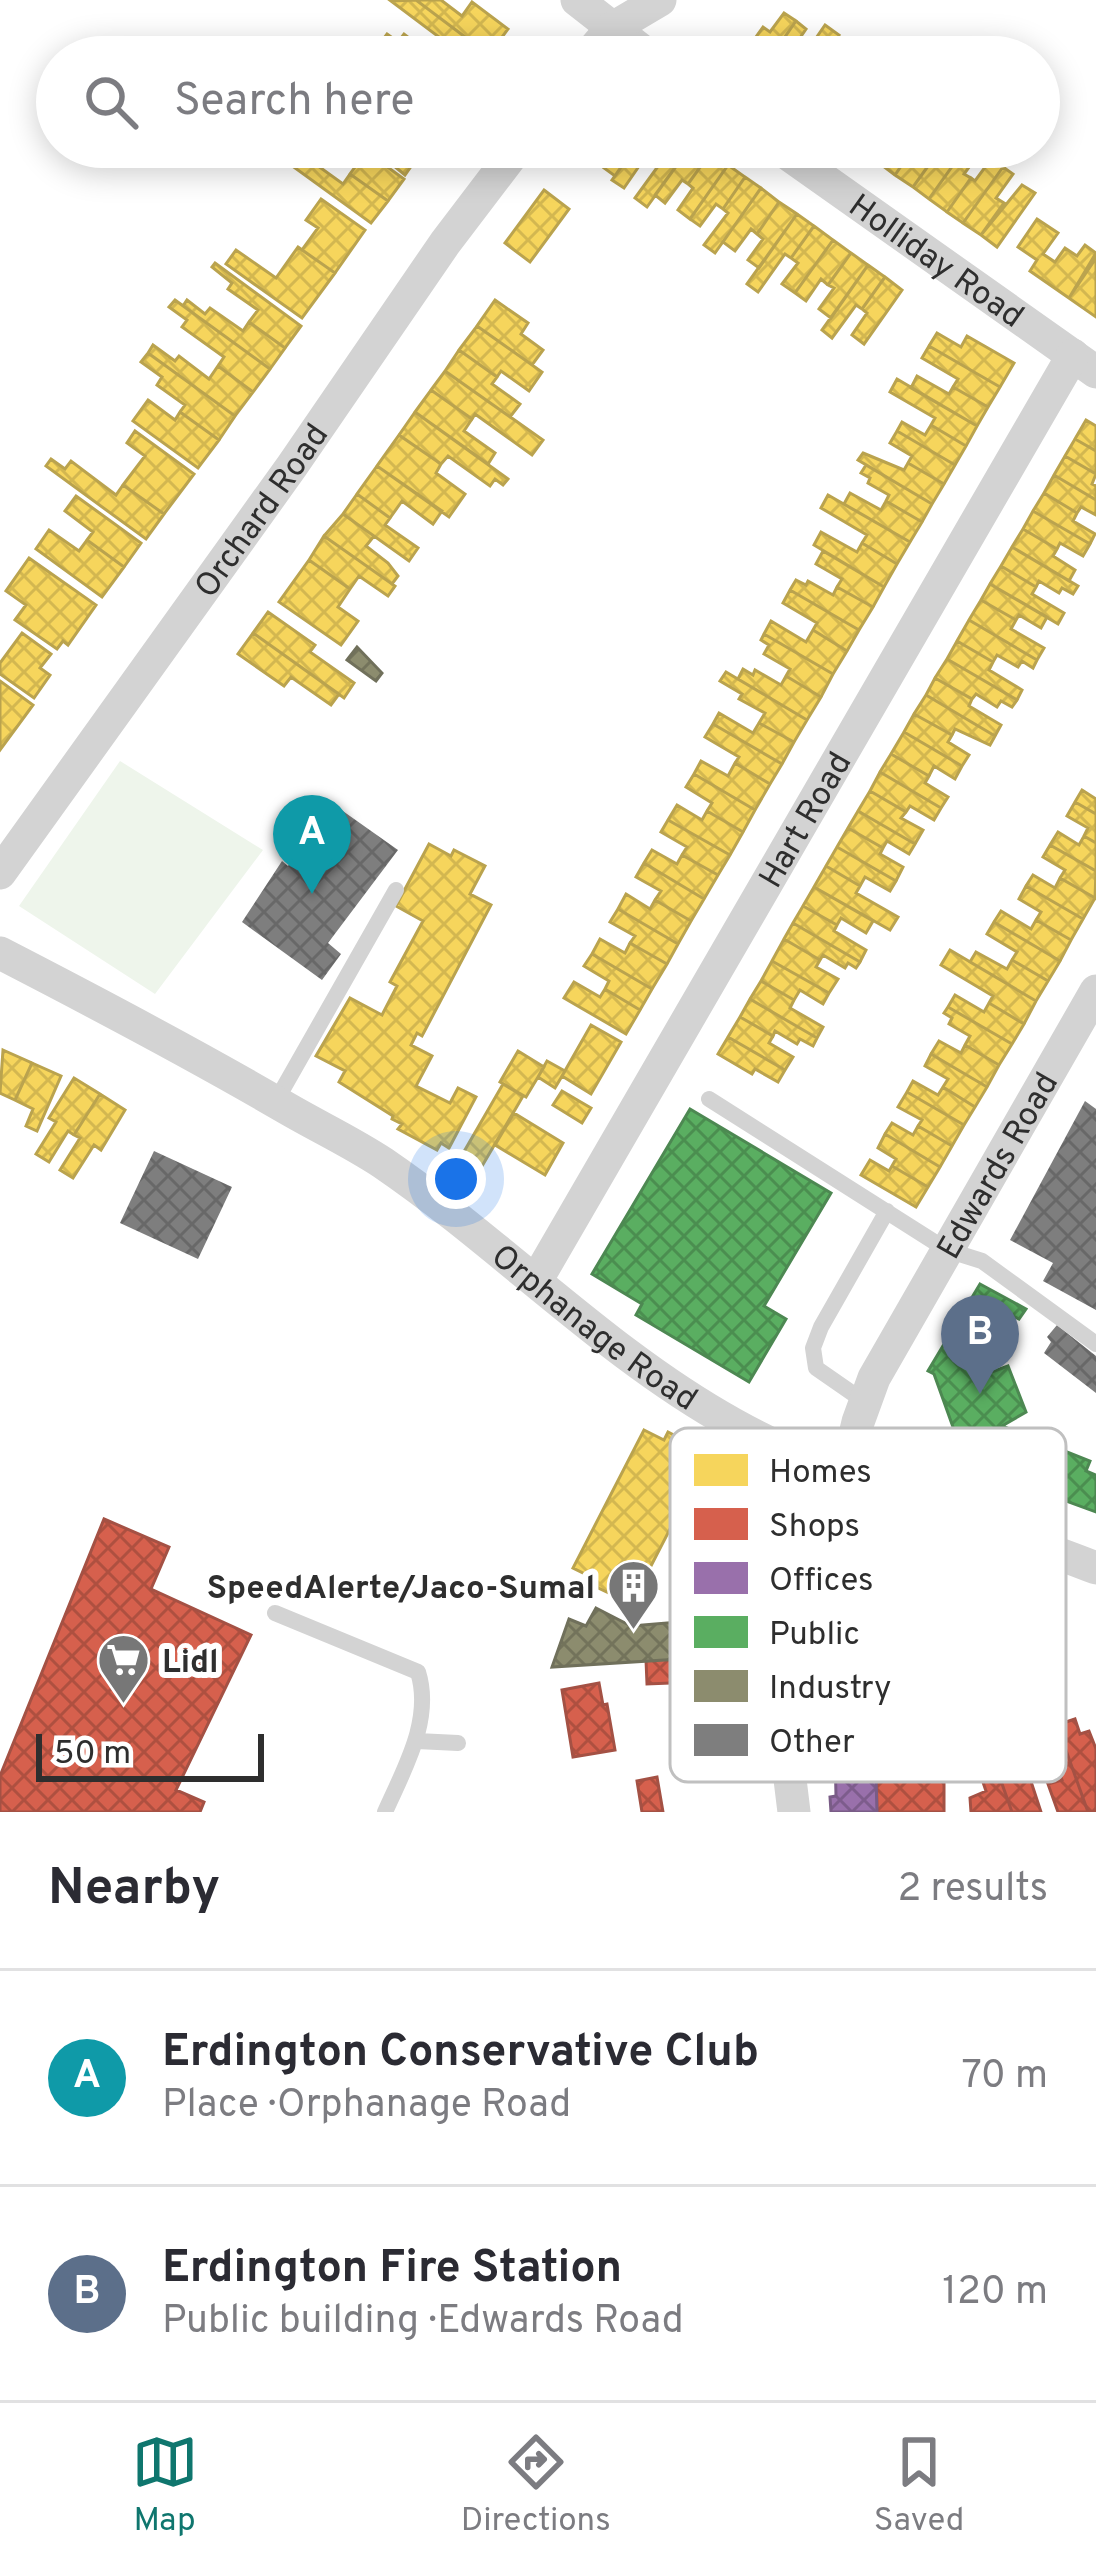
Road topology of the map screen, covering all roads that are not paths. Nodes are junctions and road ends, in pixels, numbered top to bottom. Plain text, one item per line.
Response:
1 (577, 0) edge
2 (661, 0) edge
3 (611, 29) junction
4 (605, 36) edge
5 (621, 36) edge
6 (502, 168) edge
7 (808, 168) edge
8 (1084, 363) edge
9 (0, 873) edge
10 (396, 890) dead end
11 (0, 952) edge
12 (1096, 991) edge
13 (709, 1100) dead end
14 (276, 1101) junction
15 (886, 1211) junction
16 (946, 1250) junction
17 (536, 1281) junction
18 (1096, 1344) edge
19 (865, 1402) junction
20 (742, 1428) edge
21 (858, 1428) edge
22 (1066, 1557) edge
23 (1096, 1568) edge
24 (274, 1613) dead end
25 (417, 1742) junction
26 (458, 1742) dead end
27 (790, 1782) edge
28 (385, 1812) edge
29 (794, 1812) edge

1 - 3 street
2 - 3 street
3 - 4 street
3 - 5 street
6 - 9 street, Orchard Road
7 - 8 street, Holliday Road
8 - 17 street, Hart Road
10 - 14 lane
11 - 14 street, Orphanage Road
12 - 16 street, Edwards Road
13 - 15 lane
14 - 17 street, Orphanage Road
15 - 16 lane
15 - 19 lane
16 - 18 lane
16 - 19 street, Edwards Road
17 - 20 street, Orphanage Road
19 - 21 street, Edwards Road
22 - 23 street, Orphanage Road
24 - 25 lane
25 - 26 lane
25 - 28 lane
27 - 29 street

